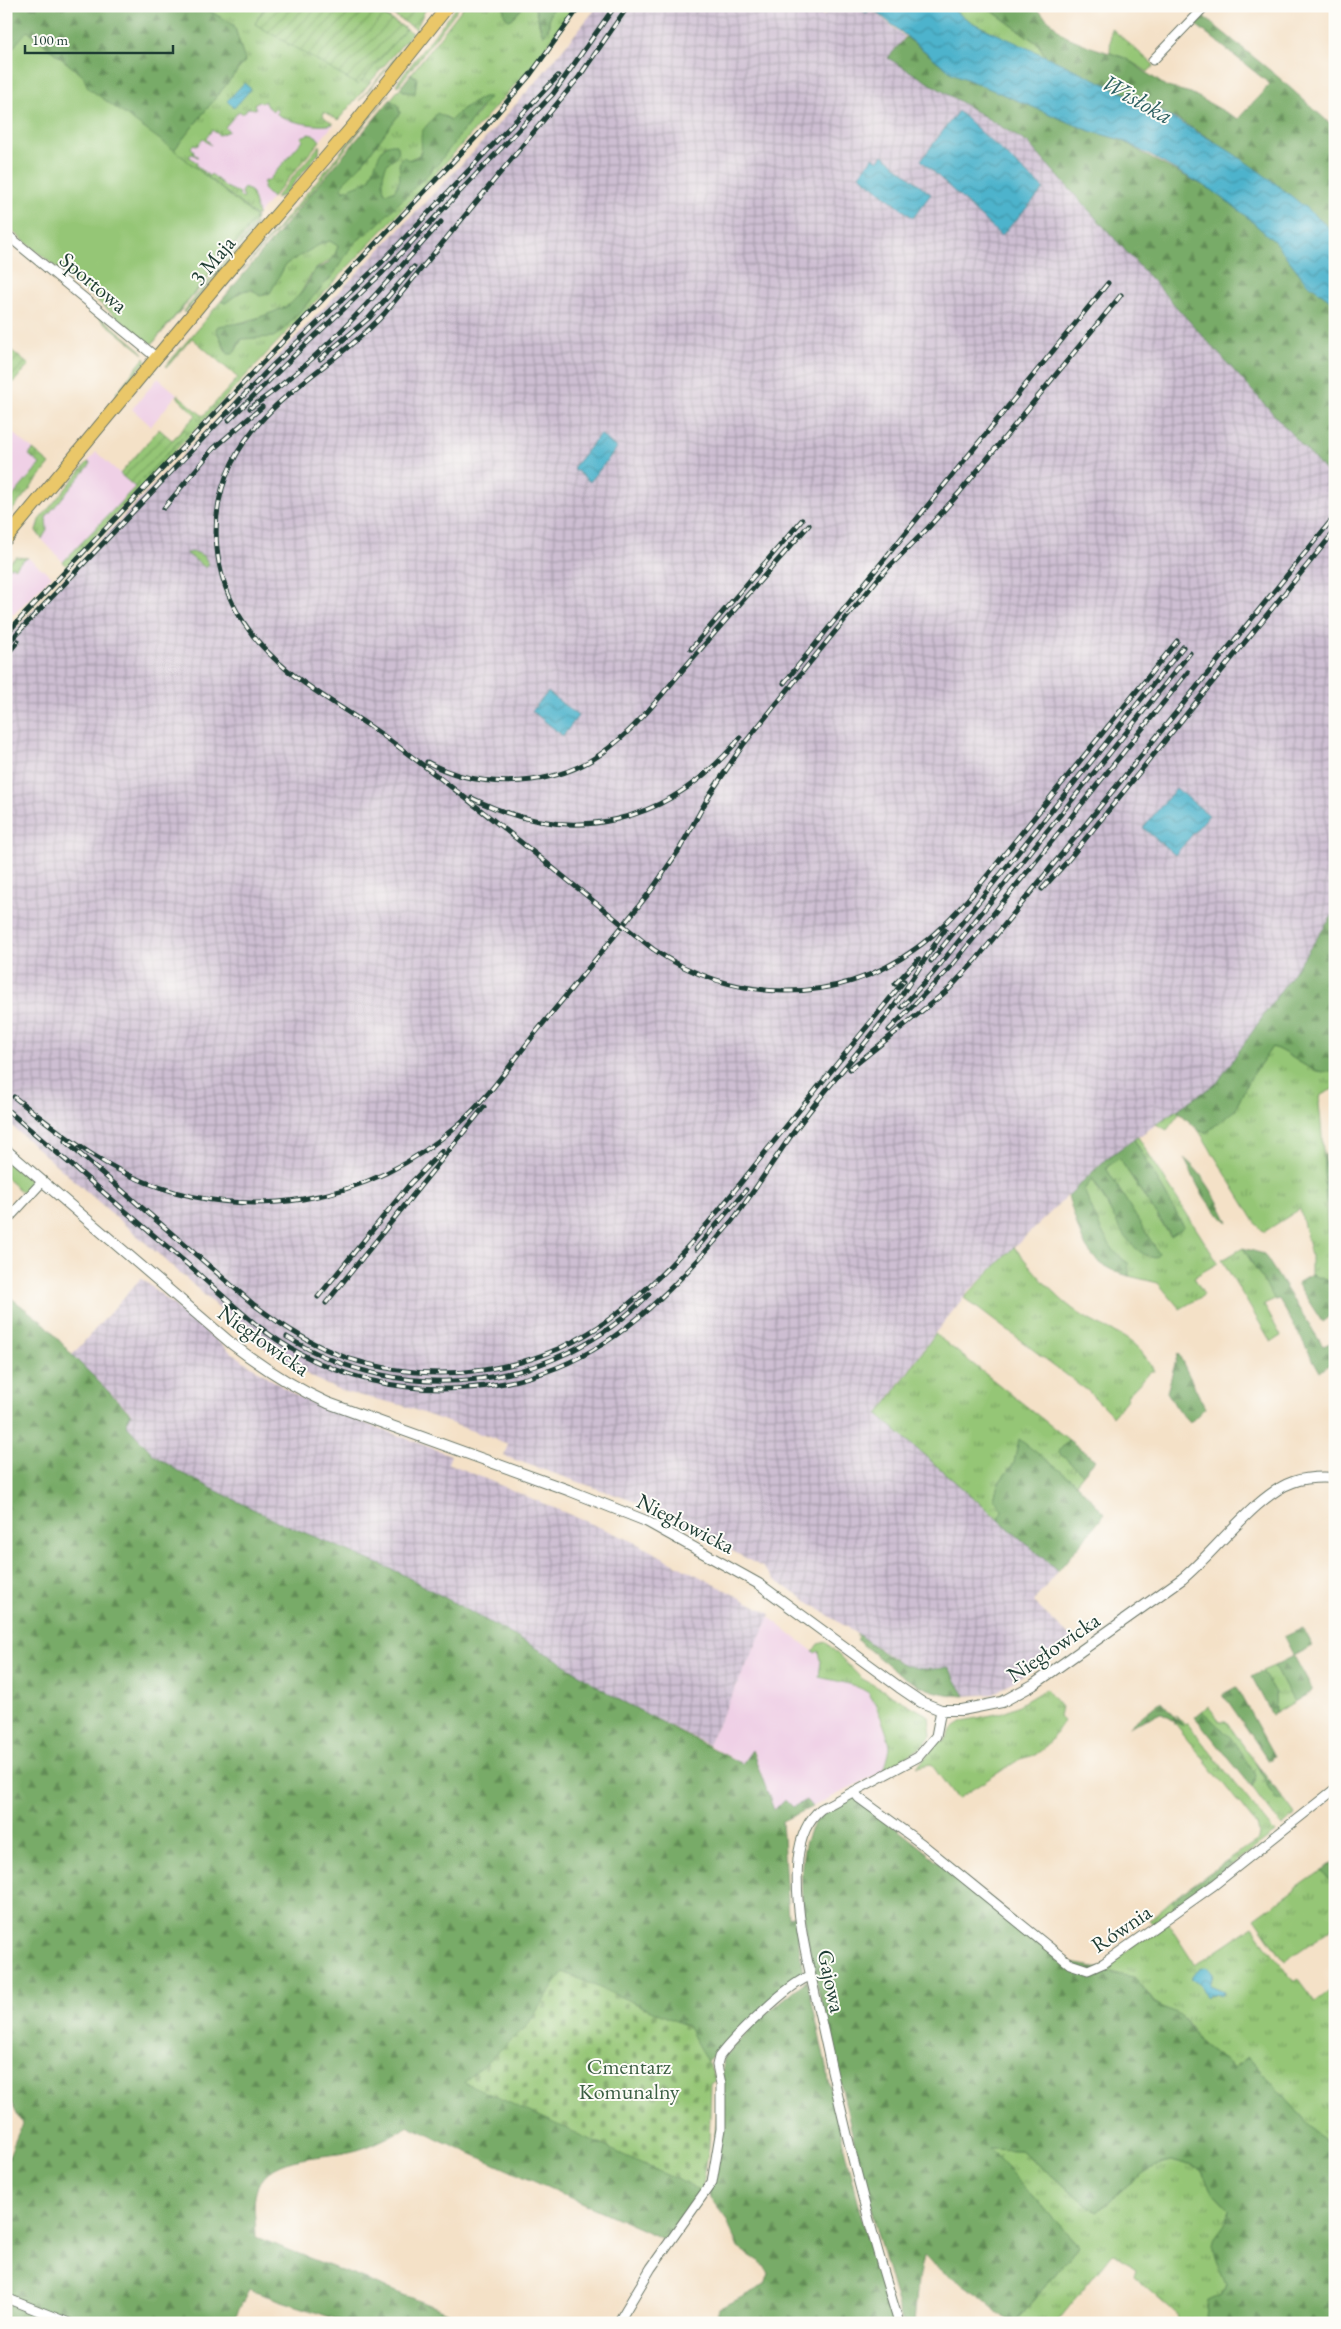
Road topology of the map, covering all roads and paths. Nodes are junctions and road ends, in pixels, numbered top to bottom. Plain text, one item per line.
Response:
1 (448, 6) edge
2 (1205, 6) edge
3 (1153, 60) dead end
4 (6, 234) edge
5 (157, 358) junction
6 (7, 536) edge
7 (6, 1150) edge
8 (42, 1182) junction
9 (6, 1222) edge
10 (1335, 1478) edge
11 (942, 1710) junction
12 (1335, 1789) edge
13 (854, 1792) junction
14 (811, 1976) junction
15 (6, 2298) edge
16 (70, 2323) edge
17 (618, 2323) edge
18 (899, 2323) edge

1 - 5 main road, 3 Maja
2 - 3 street
4 - 5 street, Sportowa
5 - 6 main road, 3 Maja
7 - 8 street, Niegłowicka
8 - 9 street
8 - 11 street, Niegłowicka
10 - 11 street, Niegłowicka
11 - 13 street, Gajowa
12 - 13 street, Równia
13 - 14 street, Gajowa
14 - 17 street
14 - 18 street, Gajowa
15 - 16 street

